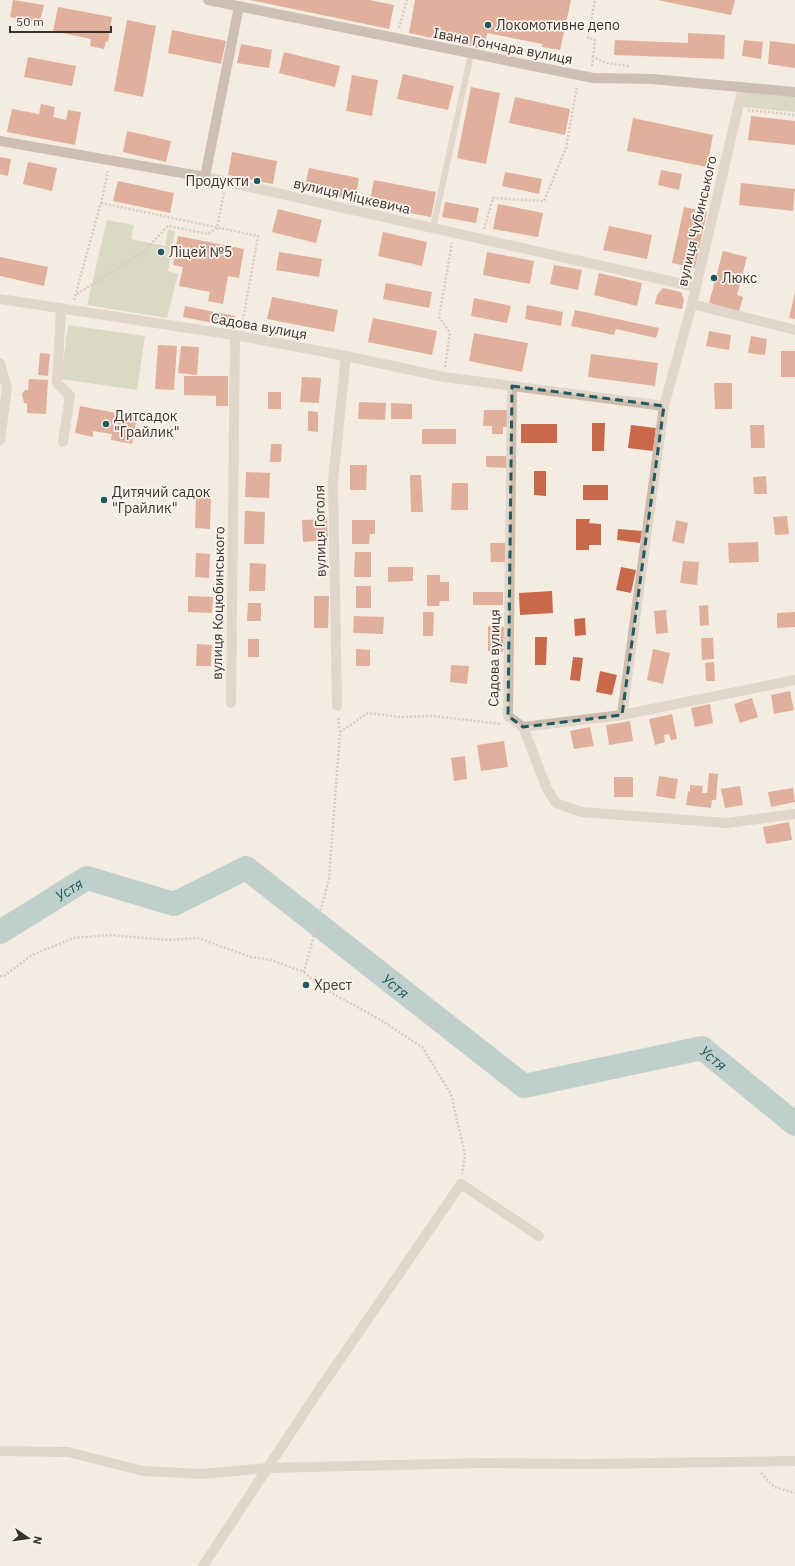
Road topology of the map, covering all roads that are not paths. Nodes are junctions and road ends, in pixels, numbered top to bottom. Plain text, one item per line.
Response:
1 (208, 0) edge
2 (239, 6) junction
3 (471, 54) junction
4 (743, 87) junction
5 (795, 92) edge
6 (0, 141) edge
7 (205, 177) junction
8 (433, 228) junction
9 (696, 287) junction
10 (0, 299) edge
11 (692, 304) junction
12 (65, 309) junction
13 (795, 330) edge
14 (238, 335) junction
15 (346, 356) junction
16 (0, 363) edge
17 (512, 386) junction
18 (664, 406) junction
19 (0, 440) edge
20 (63, 442) dead end
21 (795, 680) edge
22 (231, 703) dead end
23 (337, 706) road end
24 (622, 715) junction
25 (523, 727) junction
26 (795, 814) edge
27 (539, 1236) dead end
28 (0, 1451) edge
29 (795, 1462) edge
30 (266, 1468) junction
31 (203, 1566) edge

1 - 2 street, Івана Гончара вулиця
2 - 3 street, Івана Гончара вулиця
2 - 7 street
3 - 4 street, Івана Гончара вулиця
3 - 8 lane
4 - 5 street, Івана Гончара вулиця
4 - 9 street, вулиця Чубинського
6 - 7 street, вулиця Міцкевича
7 - 8 street, вулиця Міцкевича
8 - 9 street, вулиця Міцкевича
9 - 11 street, вулиця Чубинського
10 - 12 street, Садова вулиця
11 - 13 street, вулиця Чубинського
11 - 18 street
12 - 14 street, Садова вулиця
12 - 20 street
14 - 15 street, Садова вулиця
14 - 22 street, вулиця Коцюбинського
15 - 17 street, Садова вулиця
15 - 23 street, вулиця Гоголя
16 - 19 street
17 - 18 street, Садова вулиця
17 - 25 street, Садова вулиця
18 - 24 street
21 - 24 street
24 - 25 street
25 - 26 street
27 - 30 street
28 - 30 street
29 - 30 street
30 - 31 street

